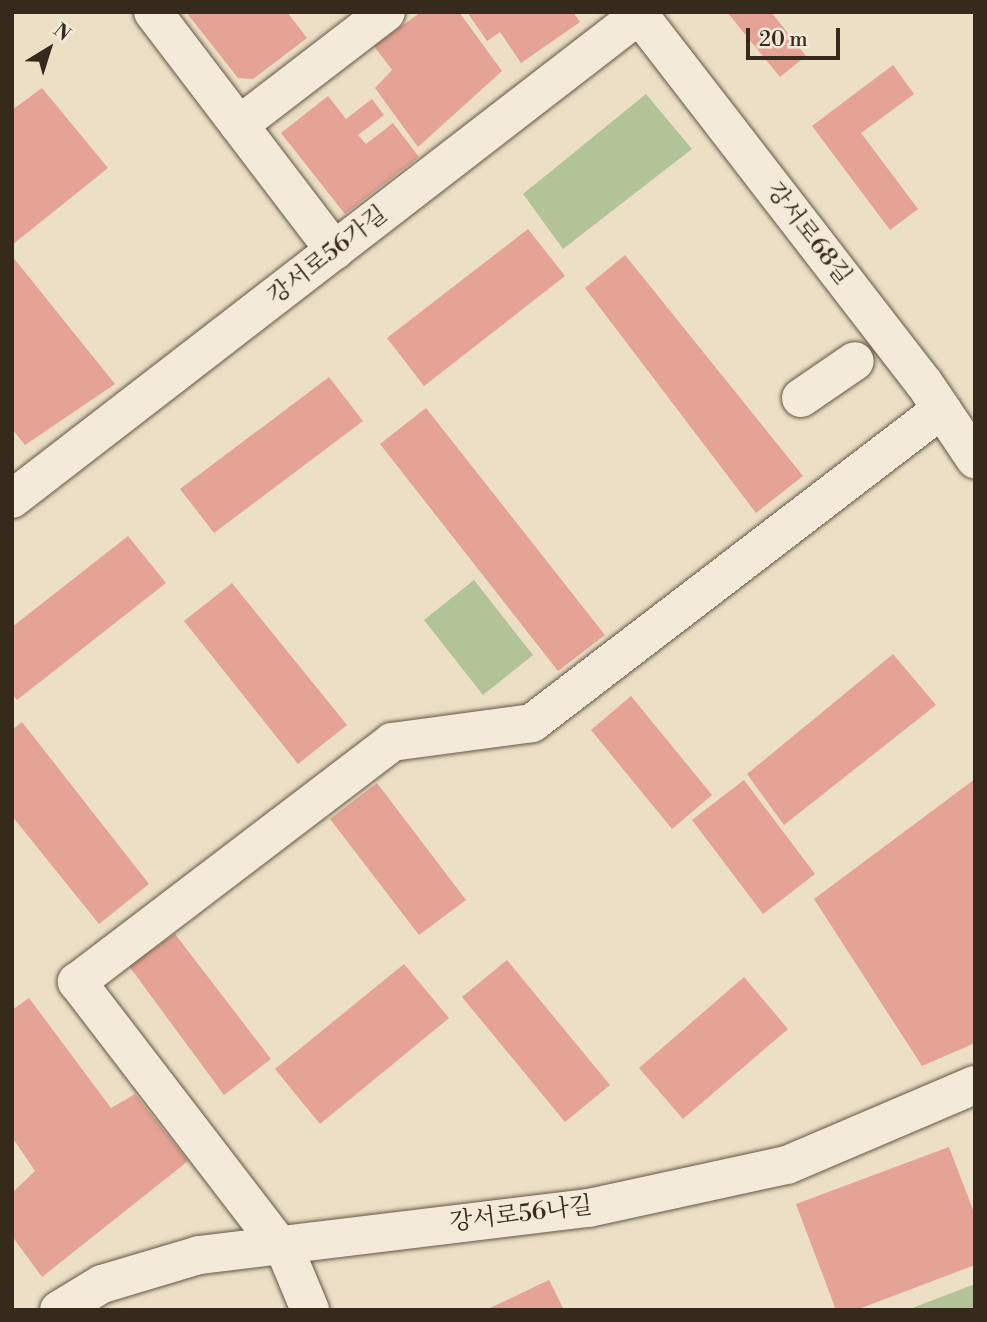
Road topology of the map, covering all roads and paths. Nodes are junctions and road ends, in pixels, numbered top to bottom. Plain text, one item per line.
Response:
1 (153, 12) edge
2 (386, 12) edge
3 (640, 13) edge
4 (239, 125) junction
5 (334, 251) junction
6 (855, 361) dead end
7 (801, 398) dead end
8 (942, 409) junction
9 (975, 459) edge
10 (12, 499) edge
11 (975, 1085) edge
12 (281, 1245) junction
13 (59, 1310) edge
14 (310, 1310) edge

1 - 4 street
2 - 4 street
3 - 5 street, 강서로56가길
3 - 8 street, 강서로68길
4 - 5 street
5 - 10 street, 강서로56가길
6 - 7 street
8 - 9 street, 강서로68길
8 - 12 street
11 - 12 street, 강서로56나길
12 - 13 street, 강서로56나길
12 - 14 street

